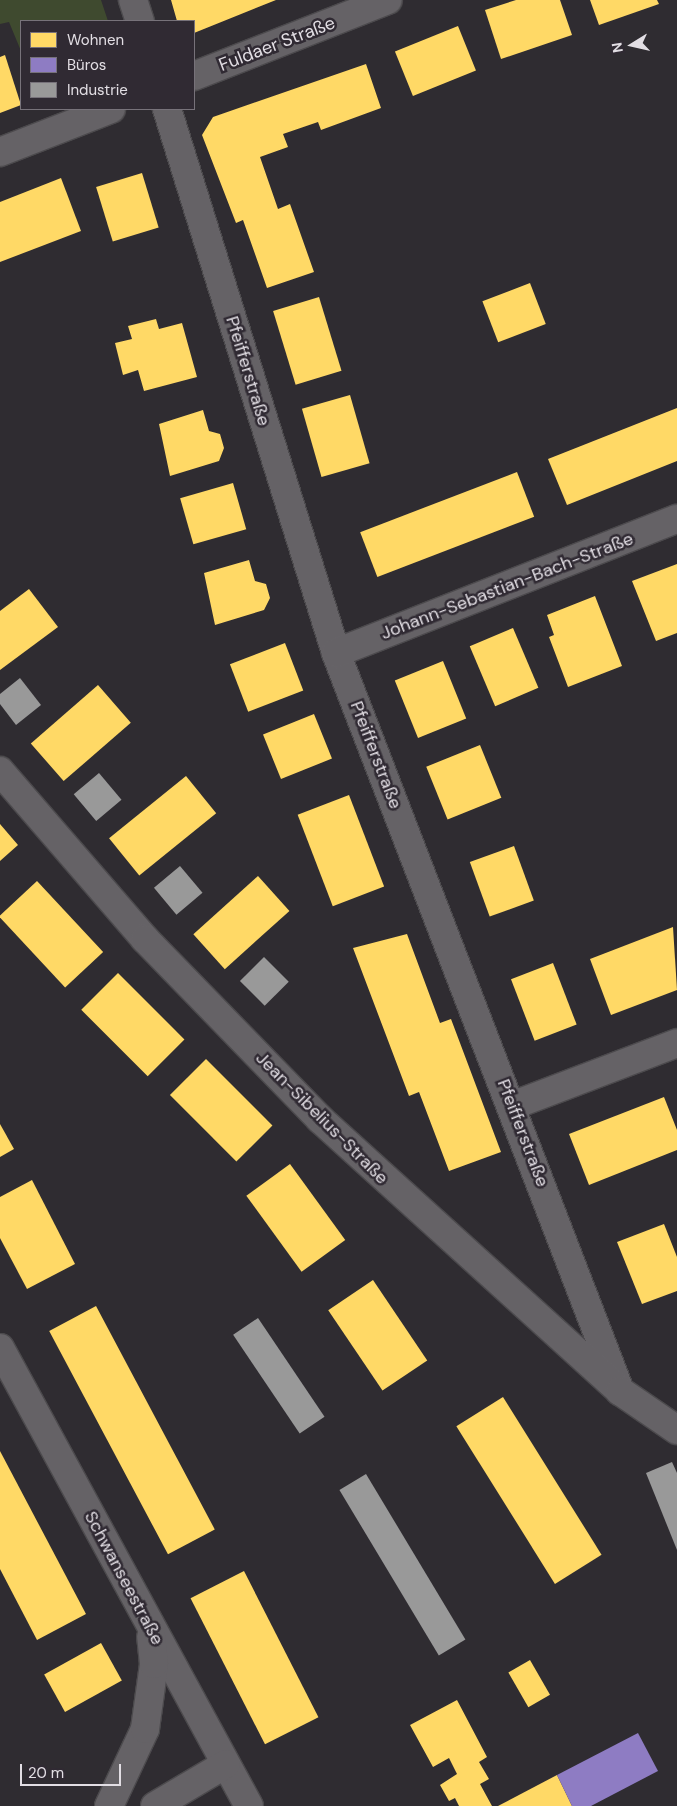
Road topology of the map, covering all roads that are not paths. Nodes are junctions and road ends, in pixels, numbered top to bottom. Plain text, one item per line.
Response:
1 (133, 0) edge
2 (388, 0) edge
3 (140, 20) edge
4 (195, 76) edge
5 (107, 110) edge
6 (167, 110) edge
7 (0, 152) edge
8 (677, 519) edge
9 (336, 653) junction
10 (0, 771) edge
11 (677, 1043) edge
12 (514, 1105) junction
13 (0, 1348) edge
14 (620, 1390) junction
15 (677, 1430) edge
16 (150, 1628) junction
17 (226, 1764) junction
18 (109, 1806) edge
19 (155, 1806) edge
20 (249, 1806) edge

1 - 3 street
2 - 4 street, Fuldaer Straße
5 - 7 street
6 - 9 street, Pfeifferstraße
8 - 9 street, Johann-Sebastian-Bach-Straße
9 - 12 street, Pfeifferstraße
10 - 14 street, Jean-Sibelius-Straße
11 - 12 street
12 - 14 street, Pfeifferstraße
13 - 16 street, Schwanseestraße
14 - 15 street, Jean-Sibelius-Straße
16 - 17 street, Schwanseestraße
16 - 18 street
17 - 19 street
17 - 20 street, Schwanseestraße

